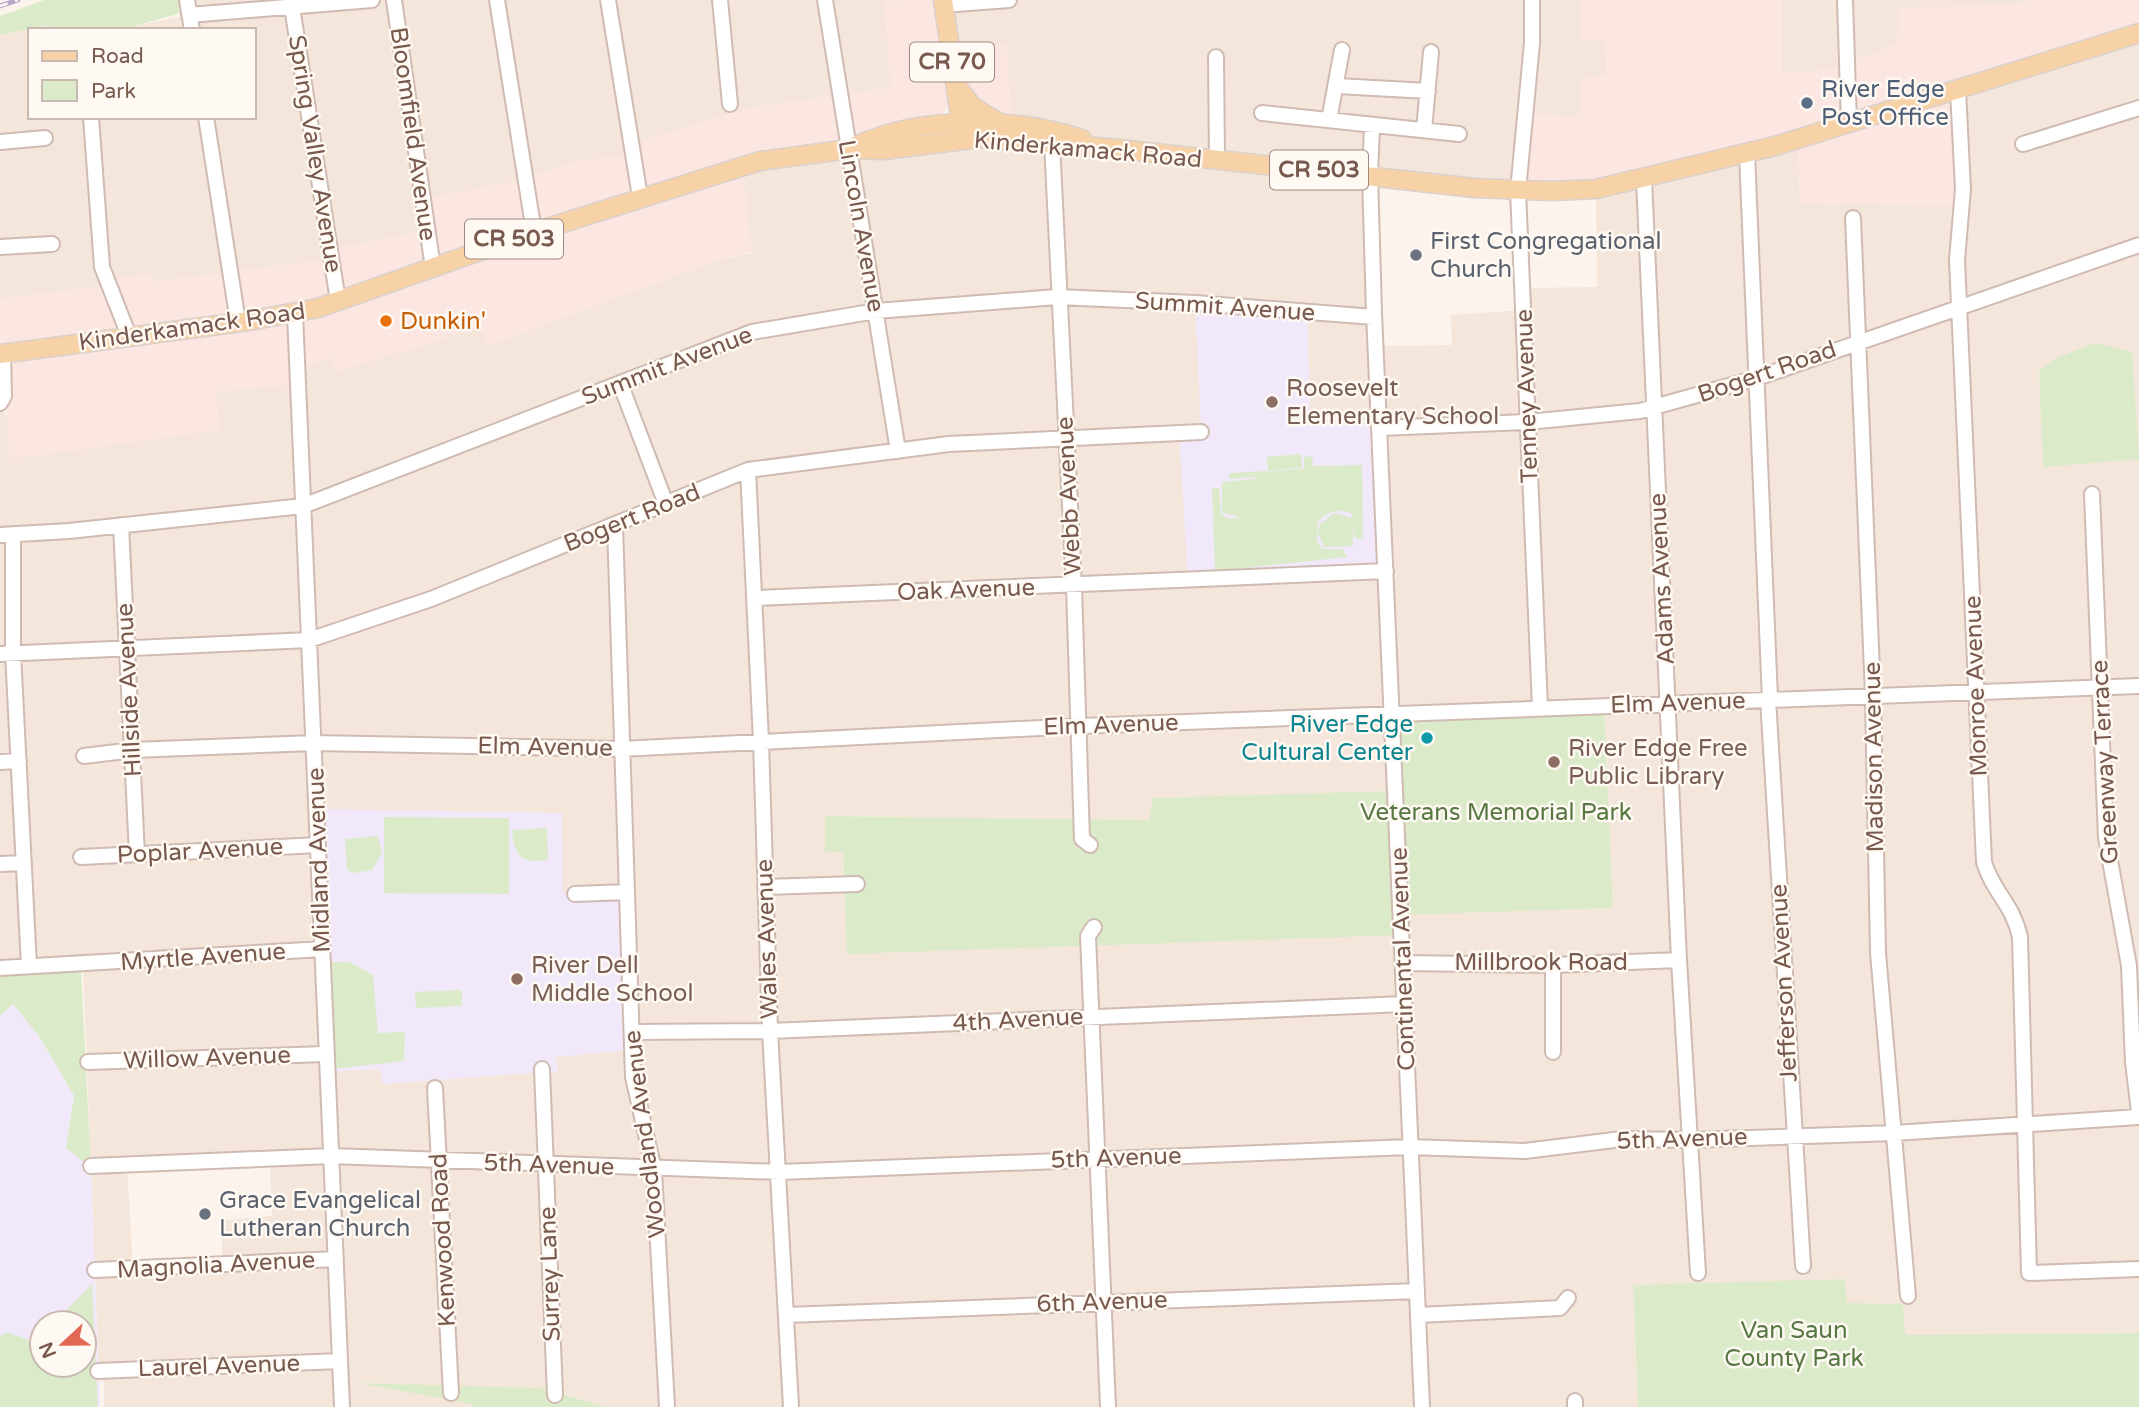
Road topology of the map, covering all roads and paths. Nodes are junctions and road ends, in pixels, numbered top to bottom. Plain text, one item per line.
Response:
1 (187, 0) edge
2 (372, 0) edge
3 (394, 0) edge
4 (497, 0) edge
5 (608, 0) edge
6 (720, 0) edge
7 (825, 0) edge
8 (1009, 0) edge
9 (1532, 0) edge
10 (1845, 0) edge
11 (943, 2) edge
12 (292, 7) junction
13 (191, 22) edge
14 (2139, 33) edge
15 (1342, 50) dead end
16 (1431, 52) dead end
17 (1216, 57) dead end
18 (955, 83) junction
19 (1336, 86) junction
20 (1958, 90) junction
21 (1428, 91) junction
22 (730, 104) dead end
23 (2139, 108) edge
24 (1262, 113) dead end
25 (91, 119) edge
26 (205, 119) edge
27 (1329, 120) junction
28 (961, 123) junction
29 (1849, 124) junction
30 (1004, 125) junction
31 (1372, 125) junction
32 (928, 127) junction
33 (1034, 130) junction
34 (1424, 130) junction
35 (1459, 134) dead end
36 (45, 138) dead end
37 (0, 142) edge
38 (1052, 143) junction
39 (2023, 144) dead end
40 (1111, 148) junction
41 (849, 149) junction
42 (1747, 154) junction
43 (1217, 160) junction
44 (1370, 175) junction
45 (1644, 179) junction
46 (1518, 191) junction
47 (640, 197) junction
48 (1853, 218) dead end
49 (534, 232) junction
50 (52, 244) dead end
51 (2139, 245) edge
52 (0, 247) edge
53 (433, 268) junction
54 (1057, 297) junction
55 (338, 301) junction
56 (1960, 310) junction
57 (876, 311) junction
58 (295, 314) junction
59 (1374, 317) junction
60 (238, 322) junction
61 (129, 336) junction
62 (1859, 341) junction
63 (2, 354) edge
64 (1757, 378) junction
65 (620, 383) junction
66 (2, 400) edge
67 (1655, 407) junction
68 (1528, 422) junction
69 (1380, 428) junction
70 (1201, 432) dead end
71 (1065, 438) junction
72 (898, 451) junction
73 (748, 470) junction
74 (2092, 494) dead end
75 (666, 504) junction
76 (303, 506) junction
77 (121, 526) junction
78 (615, 526) junction
79 (7, 534) edge
80 (1386, 571) junction
81 (1074, 586) junction
82 (756, 598) junction
83 (309, 640) junction
84 (128, 648) junction
85 (7, 654) edge
86 (2139, 686) edge
87 (2099, 687) junction
88 (1976, 692) junction
89 (1873, 695) junction
90 (1769, 699) junction
91 (1668, 703) junction
92 (1540, 708) junction
93 (1393, 716) junction
94 (1080, 726) junction
95 (761, 741) junction
96 (314, 743) junction
97 (621, 749) junction
98 (133, 750) junction
99 (84, 756) dead end
100 (19, 761) junction
101 (0, 762) edge
102 (318, 845) junction
103 (1090, 845) dead end
104 (137, 855) junction
105 (81, 858) dead end
106 (24, 863) junction
107 (0, 864) edge
108 (856, 884) dead end
109 (765, 887) junction
110 (627, 892) junction
111 (575, 894) dead end
112 (1094, 927) dead end
113 (323, 949) junction
114 (1679, 960) junction
115 (1403, 963) junction
116 (1553, 965) junction
117 (29, 966) junction
118 (0, 968) edge
119 (1404, 1004) junction
120 (1093, 1016) junction
121 (770, 1031) junction
122 (632, 1032) junction
123 (1553, 1052) dead end
124 (325, 1054) junction
125 (88, 1062) dead end
126 (542, 1069) dead end
127 (435, 1088) dead end
128 (2139, 1115) edge
129 (2024, 1123) junction
130 (1894, 1133) junction
131 (1793, 1135) junction
132 (1690, 1140) junction
133 (1410, 1147) junction
134 (331, 1156) junction
135 (1099, 1158) junction
136 (438, 1161) junction
137 (92, 1166) dead end
138 (546, 1166) junction
139 (654, 1170) junction
140 (780, 1172) junction
141 (336, 1259) junction
142 (1803, 1266) dead end
143 (2139, 1269) edge
144 (95, 1270) dead end
145 (1698, 1273) dead end
146 (1417, 1290) junction
147 (1908, 1296) dead end
148 (1569, 1298) dead end
149 (1106, 1302) junction
150 (787, 1315) junction
151 (1418, 1315) junction
152 (340, 1361) junction
153 (98, 1371) dead end
154 (451, 1393) dead end
155 (555, 1395) dead end
156 (342, 1407) edge
157 (667, 1407) edge
158 (791, 1407) edge
159 (1108, 1407) edge
160 (1422, 1407) edge

1 - 13 street
2 - 12 street
3 - 53 street, Bloomfield Avenue
4 - 49 street
5 - 47 street
6 - 22 street
7 - 41 street, Lincoln Avenue
8 - 11 street
9 - 46 street, Tenney Avenue
10 - 29 street
11 - 18 main road, CR 70
12 - 13 street
12 - 55 street, Spring Valley Avenue
14 - 20 main road, Kinderkamack Road / CR 503
15 - 19 street
16 - 21 street
17 - 43 street
18 - 28 main road, CR 70
18 - 30 main road
18 - 32 main road
19 - 21 street
19 - 27 street
20 - 29 main road, Kinderkamack Road / CR 503
20 - 56 street, Monroe Avenue
21 - 34 street
23 - 39 street
24 - 27 street
25 - 61 street
26 - 60 street
27 - 31 street
28 - 30 main road
28 - 32 main road
29 - 42 main road, Kinderkamack Road / CR 503
30 - 33 main road
31 - 34 street
31 - 44 street, Continental Avenue
32 - 41 main road
33 - 38 main road
33 - 40 main road
34 - 35 street
36 - 37 street
38 - 40 main road, Kinderkamack Road / CR 503
38 - 41 main road, Kinderkamack Road / CR 503
38 - 54 street, Webb Avenue
40 - 43 main road, Kinderkamack Road / CR 503
41 - 47 main road, Kinderkamack Road / CR 503
41 - 57 street, Lincoln Avenue
42 - 45 main road, Kinderkamack Road / CR 503
42 - 64 street, Jefferson Avenue
43 - 44 main road, Kinderkamack Road / CR 503
44 - 46 main road, Kinderkamack Road / CR 503
44 - 59 street, Continental Avenue
45 - 46 main road, Kinderkamack Road / CR 503
45 - 67 street, Adams Avenue
46 - 68 street, Tenney Avenue
47 - 49 main road, Kinderkamack Road / CR 503
48 - 62 street, Madison Avenue
49 - 53 main road, Kinderkamack Road / CR 503
50 - 52 street
51 - 56 street, Bogert Road
53 - 55 main road, Kinderkamack Road / CR 503
54 - 57 street, Summit Avenue
54 - 59 street, Summit Avenue
54 - 71 street, Webb Avenue
55 - 58 main road, Kinderkamack Road / CR 503
56 - 62 street, Bogert Road
56 - 88 street, Monroe Avenue
57 - 65 street, Summit Avenue
57 - 72 street, Lincoln Avenue
58 - 60 main road, Kinderkamack Road / CR 503
58 - 76 street, Midland Avenue
59 - 69 street, Continental Avenue
60 - 61 main road, Kinderkamack Road / CR 503
61 - 63 main road, Kinderkamack Road / CR 503
62 - 64 street, Bogert Road
62 - 89 street, Madison Avenue
63 - 66 street
64 - 67 street, Bogert Road
64 - 90 street, Jefferson Avenue
65 - 75 street
65 - 76 street, Summit Avenue
67 - 68 street, Bogert Road
67 - 91 street, Adams Avenue
68 - 69 street, Bogert Road
68 - 92 street, Tenney Avenue
69 - 80 street, Continental Avenue
70 - 71 street, Bogert Road
71 - 72 street, Bogert Road
71 - 81 street, Webb Avenue
72 - 73 street, Bogert Road
73 - 75 street, Bogert Road
73 - 82 street, Wales Avenue
74 - 87 street, Greenway Terrace
75 - 78 street, Bogert Road
76 - 77 street, Summit Avenue
76 - 83 street, Midland Avenue
77 - 79 street, Summit Avenue
77 - 84 street, Hillside Avenue
78 - 83 street, Bogert Road
78 - 97 street, Woodland Avenue
79 - 85 street
80 - 81 street, Oak Avenue
80 - 93 street, Continental Avenue
81 - 82 street, Oak Avenue
81 - 94 street, Webb Avenue
82 - 95 street, Wales Avenue
83 - 84 street, Bogert Road
83 - 96 street, Midland Avenue
84 - 85 street, Bogert Road
84 - 98 street, Hillside Avenue
85 - 100 street
86 - 87 street, Elm Avenue
87 - 88 street, Elm Avenue
87 - 128 street, Greenway Terrace
88 - 89 street, Elm Avenue
88 - 129 street, Monroe Avenue
89 - 90 street, Elm Avenue
89 - 130 street, Madison Avenue
90 - 91 street, Elm Avenue
90 - 131 street, Jefferson Avenue
91 - 92 street, Elm Avenue
91 - 114 street, Adams Avenue
92 - 93 street, Elm Avenue
93 - 94 street, Elm Avenue
93 - 115 street, Continental Avenue
94 - 95 street, Elm Avenue
94 - 103 street, Webb Avenue
95 - 97 street, Elm Avenue
95 - 109 street, Wales Avenue
96 - 97 street, Elm Avenue
96 - 98 street, Elm Avenue
96 - 102 street, Midland Avenue
97 - 110 street, Woodland Avenue
98 - 99 street, Elm Avenue
98 - 104 street, Hillside Avenue
100 - 101 street
100 - 106 street
102 - 104 street, Poplar Avenue
102 - 113 street, Midland Avenue
104 - 105 street, Poplar Avenue
106 - 107 street
106 - 117 street
108 - 109 street
109 - 121 street, Wales Avenue
110 - 111 street
110 - 122 street, Woodland Avenue
112 - 120 street
113 - 117 street, Myrtle Avenue
113 - 124 street, Midland Avenue
114 - 116 street, Millbrook Road
114 - 132 street, Adams Avenue
115 - 116 street, Millbrook Road
115 - 119 street, Continental Avenue
116 - 123 street
117 - 118 street, Myrtle Avenue
119 - 120 street, 4th Avenue
119 - 133 street, Continental Avenue
120 - 121 street, 4th Avenue
120 - 135 street
121 - 122 street, 4th Avenue
121 - 140 street, Wales Avenue
122 - 139 street, Woodland Avenue
124 - 125 street, Willow Avenue
124 - 134 street, Midland Avenue
126 - 138 street, Surrey Lane
127 - 136 street, Kenwood Road
128 - 129 street, 5th Avenue
129 - 130 street, 5th Avenue
129 - 143 street, Monroe Avenue
130 - 131 street, 5th Avenue
130 - 147 street, Madison Avenue
131 - 132 street, 5th Avenue
131 - 142 street, Jefferson Avenue
132 - 133 street, 5th Avenue
132 - 145 street, Adams Avenue
133 - 135 street, 5th Avenue
133 - 146 street, Continental Avenue
134 - 136 street, 5th Avenue
134 - 137 street, 5th Avenue
134 - 141 street, Midland Avenue
135 - 140 street, 5th Avenue
135 - 149 street
136 - 138 street, 5th Avenue
136 - 154 street, Kenwood Road
138 - 139 street, 5th Avenue
138 - 155 street, Surrey Lane
139 - 140 street, 5th Avenue
139 - 157 street, Woodland Avenue
140 - 150 street, Wales Avenue
141 - 144 street, Magnolia Avenue
141 - 152 street, Midland Avenue
146 - 149 street, 6th Avenue
146 - 151 street, Continental Avenue
148 - 151 street
149 - 150 street, 6th Avenue
149 - 159 street
150 - 158 street, Wales Avenue
151 - 160 street, Continental Avenue
152 - 153 street, Laurel Avenue
152 - 156 street, Midland Avenue

